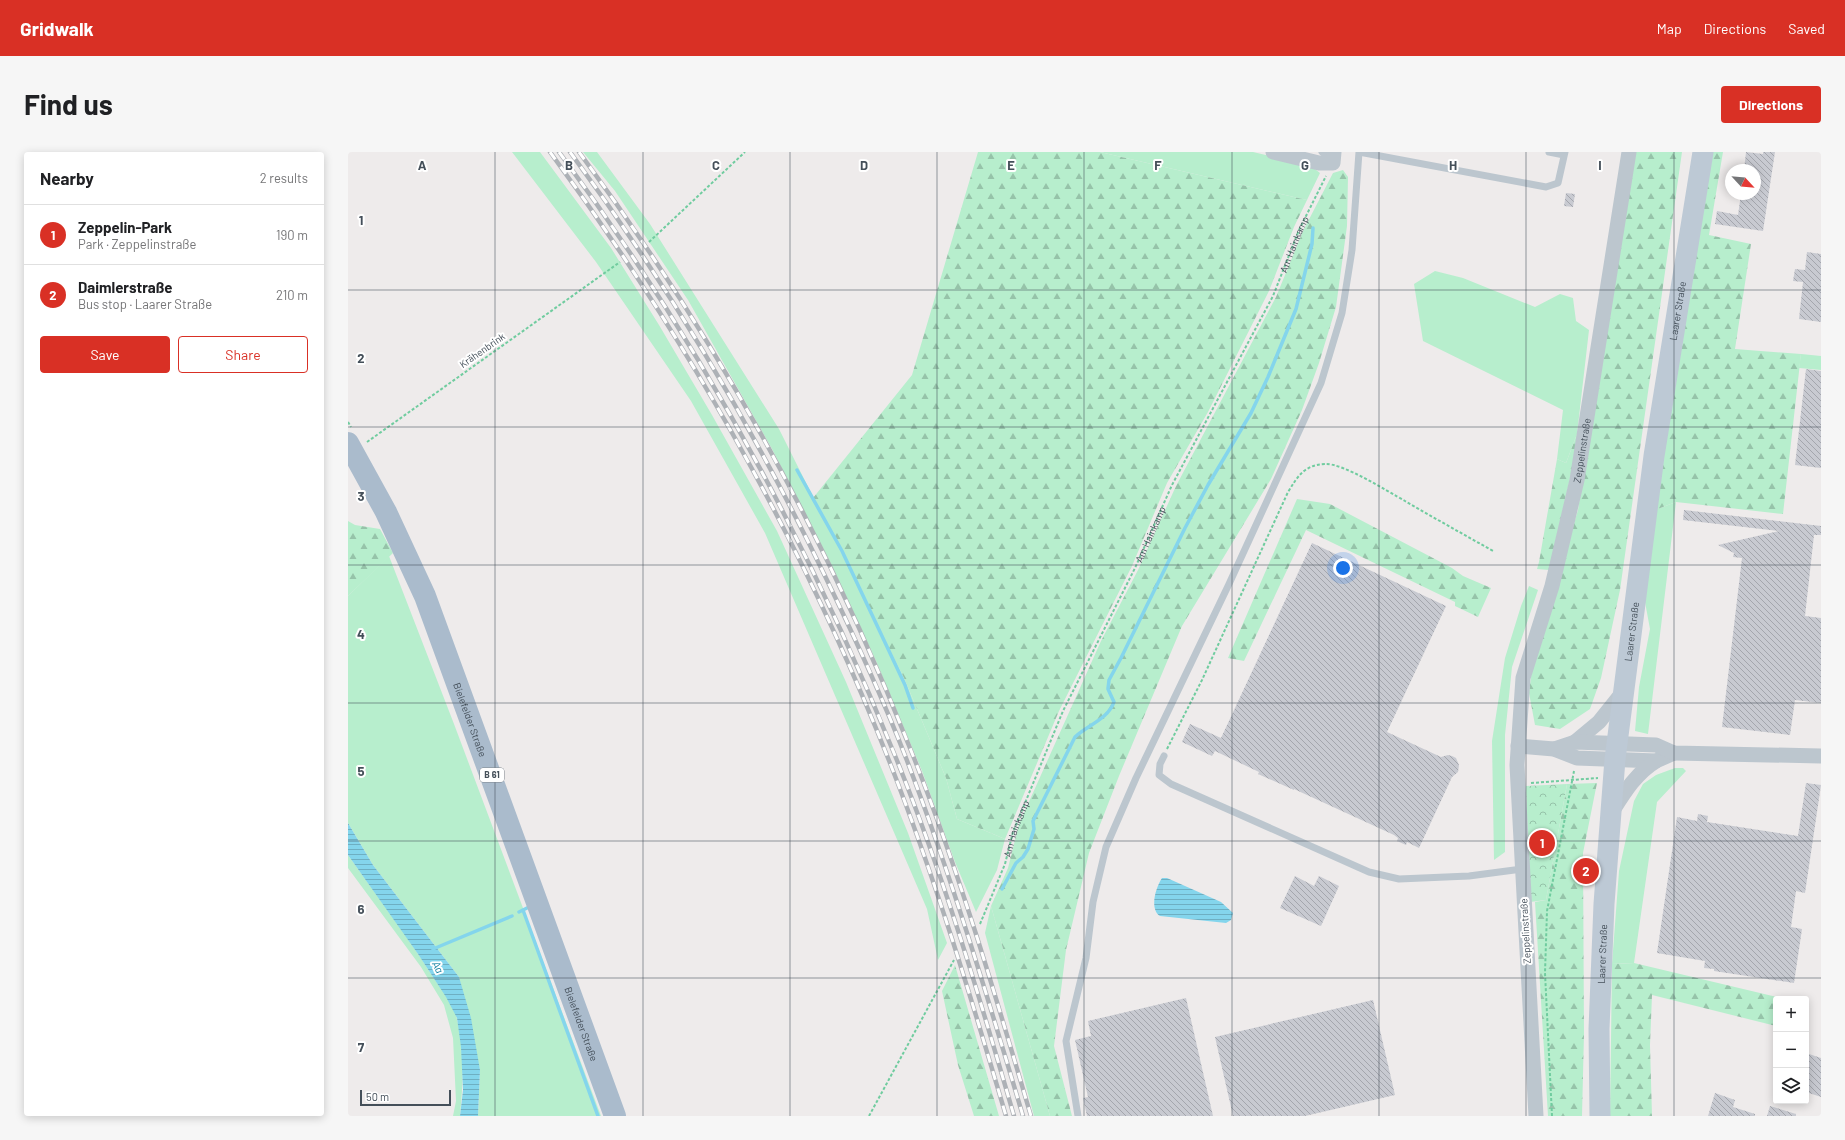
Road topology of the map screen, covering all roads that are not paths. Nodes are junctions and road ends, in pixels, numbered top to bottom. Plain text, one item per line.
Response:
1 (1273, 152) edge
2 (1322, 152) edge
3 (1359, 152) edge
4 (1550, 152) edge
5 (1629, 152) edge
6 (1704, 152) edge
7 (1564, 153) edge
8 (1334, 157) edge
9 (350, 447) edge
10 (1623, 692) junction
11 (1575, 742) junction
12 (1518, 746) junction
13 (1554, 750) junction
14 (1674, 753) junction
15 (1164, 756) road end
16 (1821, 756) edge
17 (1615, 760) junction
18 (1656, 760) junction
19 (1611, 815) junction
20 (1522, 869) junction
21 (615, 1116) edge
22 (1078, 1116) edge
23 (1536, 1116) edge
24 (1600, 1116) edge

1 - 8 street
2 - 8 lane
3 - 7 lane
3 - 22 lane
4 - 7 lane
5 - 12 street, Zeppelinstraße
6 - 10 main road, Laarer Straße
9 - 21 main road, Bielefelder Straße / B 61
10 - 11 street
10 - 17 main road, Laarer Straße
11 - 13 street
11 - 17 street
12 - 13 street
12 - 20 street, Zeppelinstraße
13 - 17 street
14 - 16 street
14 - 17 street
14 - 18 street
15 - 20 lane
17 - 18 street
17 - 19 main road, Laarer Straße
18 - 19 street
19 - 24 main road, Laarer Straße
20 - 23 street, Zeppelinstraße

